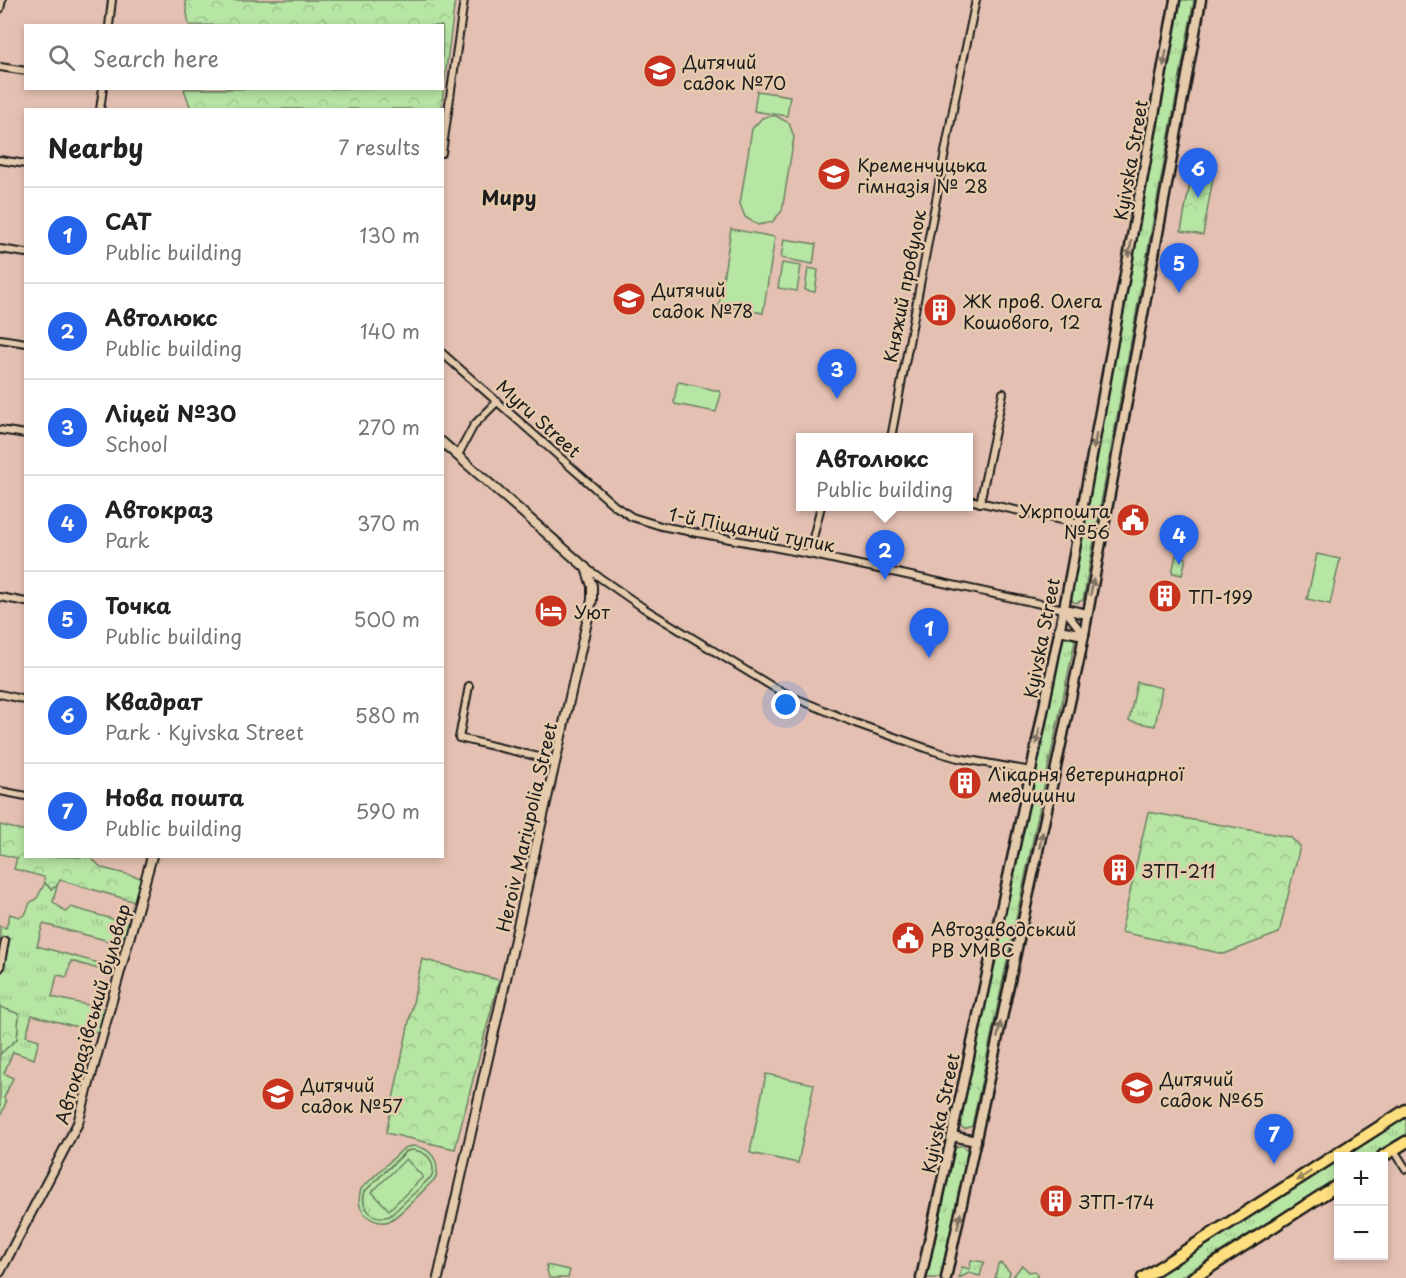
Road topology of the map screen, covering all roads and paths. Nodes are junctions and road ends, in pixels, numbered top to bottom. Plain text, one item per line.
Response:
1 (2, 0) edge
2 (112, 0) edge
3 (464, 0) edge
4 (976, 0) edge
5 (1175, 0) edge
6 (1201, 0) edge
7 (0, 9) edge
8 (110, 24) edge
9 (0, 67) edge
10 (24, 71) edge
11 (103, 90) edge
12 (100, 108) edge
13 (444, 139) edge
14 (0, 160) edge
15 (24, 164) edge
16 (0, 249) edge
17 (24, 253) edge
18 (0, 339) edge
19 (24, 343) edge
20 (444, 355) edge
21 (1003, 393) dead end
22 (497, 402) junction
23 (0, 430) edge
24 (892, 433) edge
25 (24, 434) edge
26 (444, 444) edge
27 (458, 455) junction
28 (973, 501) edge
29 (980, 503) junction
30 (615, 506) joint
31 (820, 511) edge
32 (1080, 525) junction
33 (809, 554) junction
34 (586, 568) junction
35 (0, 597) edge
36 (24, 602) edge
37 (1064, 609) junction
38 (1087, 614) junction
39 (1059, 630) junction
40 (1084, 635) junction
41 (469, 686) dead end
42 (0, 694) edge
43 (24, 700) edge
44 (556, 761) junction
45 (1031, 771) junction
46 (0, 791) edge
47 (24, 796) edge
48 (151, 858) edge
49 (5, 941) dead end
50 (0, 968) edge
51 (1406, 1110) edge
52 (952, 1136) junction
53 (976, 1141) junction
54 (1406, 1142) edge
55 (1394, 1150) junction
56 (1388, 1153) edge
57 (1406, 1169) edge
58 (1334, 1188) edge
59 (0, 1272) edge
60 (438, 1278) edge
61 (921, 1278) edge
62 (946, 1278) edge
63 (1143, 1278) edge
64 (1193, 1278) edge

1 - 7 street
2 - 8 street
3 - 13 street
4 - 24 street, Княжий провулок
5 -> 32 main road, Kyivska Street
38 -> 6 main road
9 - 10 street
11 - 12 street
14 - 15 street
16 - 17 street
18 - 19 street
20 - 22 street, Myru Street
21 - 29 street
22 - 27 street
22 - 30 street, Myru Street
23 - 25 street
26 - 27 street
27 - 34 street
28 - 29 street
29 - 32 street
30 - 33 street, 1-й Піщаний тупик
31 - 33 street
32 - 37 main road, Kyivska Street
33 - 37 street, 1-й Піщаний тупик
34 - 44 street, Heroiv Mariupolia Street
34 - 45 street
35 - 36 street
37 - 38 main road
37 - 39 main road, Kyivska Street
37 - 40 street
38 - 40 main road
39 - 40 main road
39 -> 45 main road, Kyivska Street
53 -> 40 main road
41 - 44 street
42 - 43 street
44 - 60 street, Heroiv Mariupolia Street
45 - 52 main road, Kyivska Street
46 - 47 street
48 - 59 street, Автокразівський бульвар
49 - 50 street
51 -> 63 highway
52 - 53 main road
52 - 61 main road, Kyivska Street
62 -> 53 main road
54 - 55 highway
55 - 56 highway
55 - 57 street
58 - 64 highway

